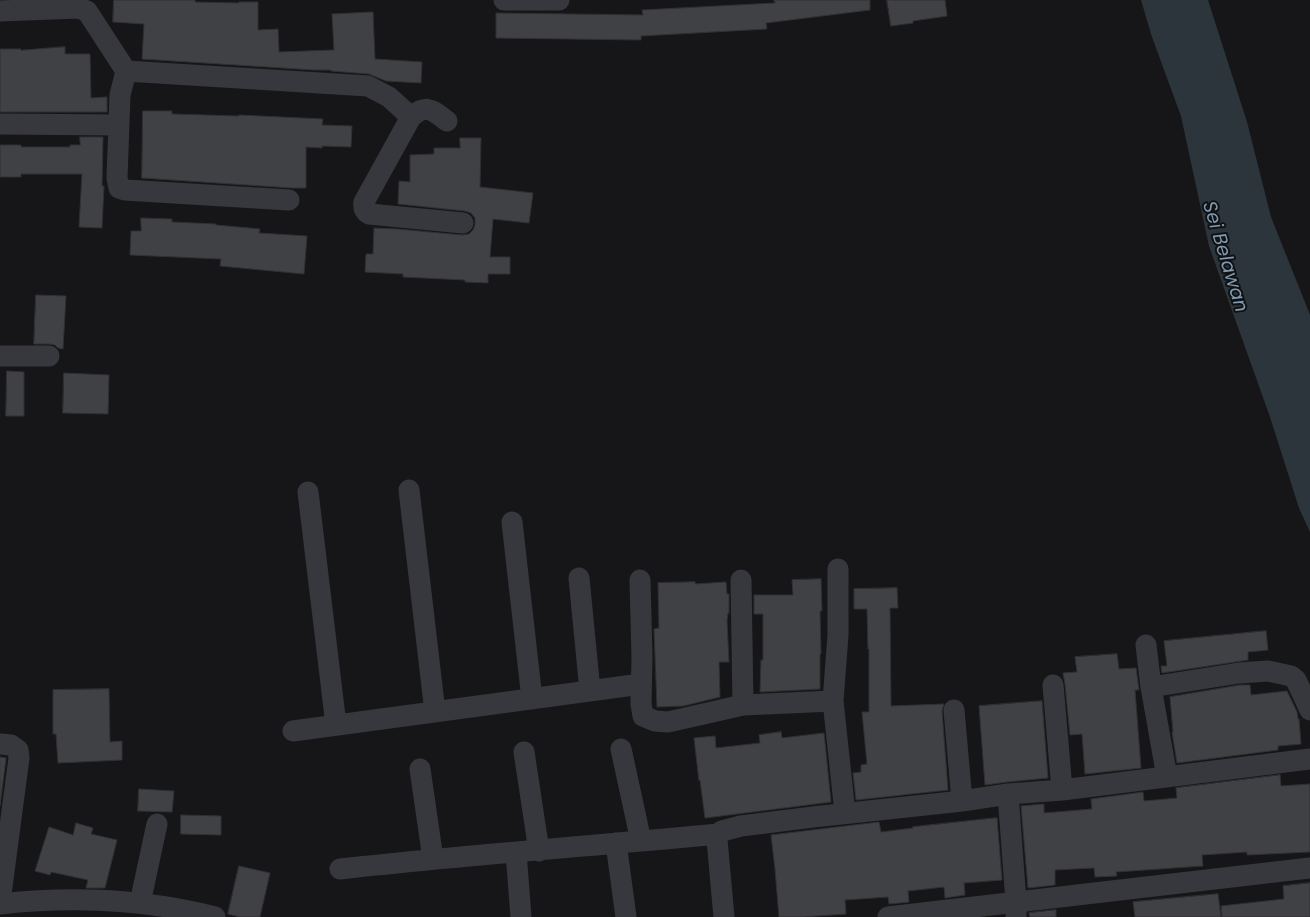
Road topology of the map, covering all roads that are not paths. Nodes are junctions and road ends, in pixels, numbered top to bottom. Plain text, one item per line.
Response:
1 (504, 0) edge
2 (559, 0) edge
3 (0, 11) edge
4 (126, 71) junction
5 (401, 108) junction
6 (447, 121) dead end
7 (0, 124) edge
8 (119, 125) junction
9 (289, 200) dead end
10 (463, 223) dead end
11 (0, 356) edge
12 (49, 356) dead end
13 (409, 490) dead end
14 (308, 492) dead end
15 (512, 522) dead end
16 (838, 569) dead end
17 (578, 578) dead end
18 (640, 580) dead end
19 (741, 580) dead end
20 (1146, 645) dead end
21 (640, 684) junction
22 (1054, 685) dead end
23 (1151, 687) junction
24 (590, 691) junction
25 (532, 699) junction
26 (833, 701) junction
27 (743, 705) junction
28 (954, 710) dead end
29 (1310, 710) edge
30 (435, 712) junction
31 (336, 725) junction
32 (293, 731) dead end
33 (0, 744) edge
34 (621, 749) dead end
35 (524, 752) dead end
36 (1310, 759) edge
37 (420, 768) dead end
38 (1166, 777) junction
39 (1062, 790) junction
40 (1008, 794) junction
41 (962, 801) junction
42 (845, 813) junction
43 (157, 824) dead end
44 (718, 834) junction
45 (641, 841) junction
46 (616, 844) junction
47 (539, 851) junction
48 (516, 852) junction
49 (433, 859) junction
50 (1310, 868) edge
51 (340, 869) dead end
52 (0, 903) edge
53 (140, 903) junction
54 (1016, 910) edge
55 (215, 917) edge
56 (521, 917) edge
57 (626, 917) edge
58 (724, 917) edge
59 (888, 917) edge

1 - 2 street
3 - 4 street
4 - 5 street
4 - 8 street
5 - 6 street
5 - 10 street
7 - 8 street
8 - 9 street
11 - 12 street
13 - 30 street
14 - 31 street
15 - 25 street
16 - 26 street
17 - 24 street
18 - 21 street
19 - 27 street
20 - 23 street
21 - 24 street
21 - 27 street
22 - 39 street
23 - 29 street
23 - 38 street
24 - 25 street
25 - 30 street
26 - 27 street
26 - 42 street
28 - 41 street
30 - 31 street
31 - 32 street
33 - 52 street
34 - 45 street
35 - 47 street
36 - 38 street
37 - 49 street
38 - 39 street
39 - 40 street
40 - 41 street
40 - 54 street
41 - 42 street
42 - 44 street
43 - 53 street
44 - 45 street
44 - 58 street
45 - 46 street
46 - 47 street
46 - 57 street
47 - 48 street
48 - 49 street
48 - 56 street
49 - 51 street
50 - 54 street
52 - 53 street
53 - 55 street
54 - 59 street

